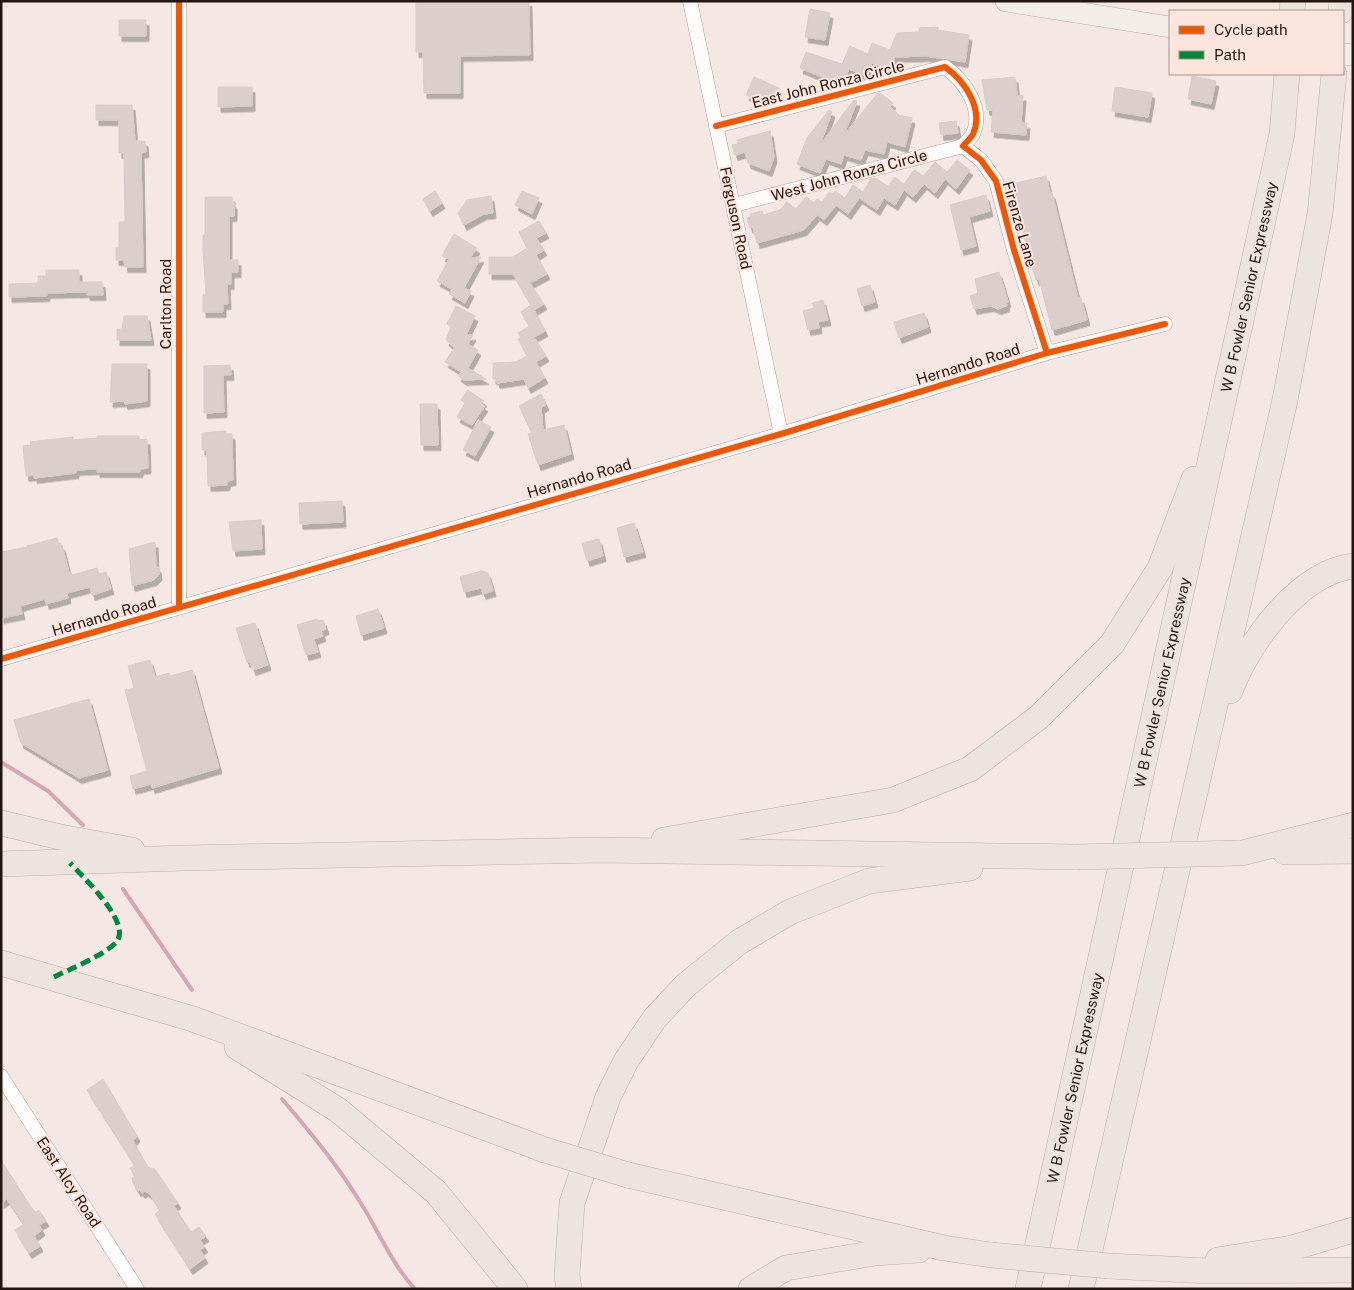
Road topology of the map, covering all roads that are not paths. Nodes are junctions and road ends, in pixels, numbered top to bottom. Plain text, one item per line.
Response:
1 (179, 1) edge
2 (690, 1) edge
3 (1006, 1) edge
4 (1052, 5) edge
5 (1169, 27) edge
6 (1287, 75) edge
7 (1334, 75) edge
8 (716, 126) junction
9 (963, 146) junction
10 (734, 205) junction
11 (1241, 323) junction
12 (1165, 324) dead end
13 (1047, 353) junction
14 (781, 434) junction
15 (1353, 566) edge
16 (179, 607) junction
17 (1, 659) edge
18 (1209, 731) junction
19 (1, 823) edge
20 (1353, 825) edge
21 (602, 850) junction
22 (1353, 850) edge
23 (1240, 853) junction
24 (1067, 857) junction
25 (184, 858) junction
26 (1, 864) edge
27 (1, 963) edge
28 (193, 1019) junction
29 (1, 1076) edge
30 (1353, 1230) edge
31 (944, 1248) junction
32 (1159, 1269) junction
33 (1353, 1270) edge
34 (137, 1289) edge
35 (515, 1289) edge
36 (569, 1289) edge
37 (751, 1289) edge
38 (1028, 1289) edge
39 (1081, 1289) edge

1 - 16 street, Carlton Road
2 - 8 street, Ferguson Road
3 - 4 main road
4 - 5 main road
6 - 11 highway, W B Fowler Senior Expressway
7 - 18 highway
8 - 9 street, East John Ronza Circle
8 - 10 street, Ferguson Road
9 - 10 street, West John Ronza Circle
9 - 13 street, Firenze Lane
10 - 14 street, Ferguson Road
11 - 21 highway
11 - 38 highway, W B Fowler Senior Expressway
12 - 13 street, Hernando Road
13 - 14 street, Hernando Road
14 - 16 street, Hernando Road
15 - 18 highway
16 - 17 street, Hernando Road
18 - 39 highway
19 - 25 highway
20 - 23 highway
21 - 24 highway
21 - 25 highway
22 - 23 highway
23 - 24 highway, bridge
24 - 36 highway
25 - 26 highway
27 - 28 highway
28 - 31 highway, bridge
28 - 35 highway
29 - 34 street, East Alcy Road
30 - 32 highway
31 - 32 highway, bridge
31 - 37 highway
32 - 33 highway

